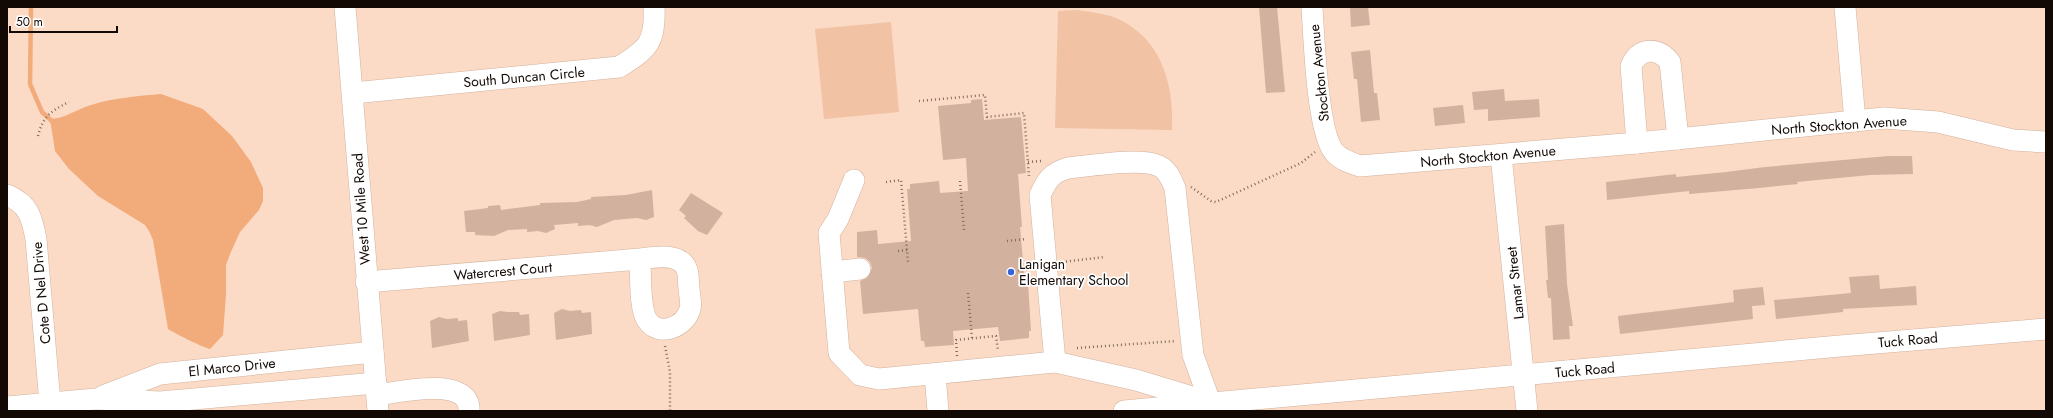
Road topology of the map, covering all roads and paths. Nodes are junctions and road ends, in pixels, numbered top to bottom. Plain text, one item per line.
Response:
1 (345, 7) edge
2 (654, 7) edge
3 (1312, 7) edge
4 (1845, 7) edge
5 (353, 93) junction
6 (919, 101) dead end
7 (69, 102) dead end
8 (1855, 121) junction
9 (38, 136) dead end
10 (1678, 139) junction
11 (1328, 142) junction
12 (2046, 142) edge
13 (1637, 143) junction
14 (1501, 155) junction
15 (1341, 159) joint
16 (1044, 161) dead end
17 (1028, 162) junction
18 (1030, 178) dead end
19 (854, 180) dead end
20 (960, 181) dead end
21 (886, 182) dead end
22 (1189, 186) dead end
23 (7, 195) edge
24 (964, 230) dead end
25 (1028, 239) dead end
26 (1007, 241) dead end
27 (907, 250) junction
28 (898, 251) dead end
29 (640, 259) junction
30 (908, 262) dead end
31 (860, 269) dead end
32 (832, 272) junction
33 (366, 282) junction
34 (968, 293) dead end
35 (661, 328) junction
36 (2046, 329) edge
37 (972, 338) junction
38 (1191, 340) junction
39 (373, 352) junction
40 (1055, 356) junction
41 (998, 357) dead end
42 (958, 361) dead end
43 (936, 374) junction
44 (1524, 376) junction
45 (377, 396) edge
46 (96, 399) junction
47 (1210, 402) junction
48 (50, 403) junction
49 (7, 407) edge
50 (469, 411) edge
51 (670, 411) edge
52 (938, 411) edge
53 (1124, 411) edge
54 (1527, 411) edge

1 - 5 street, West 10 Mile Road
2 - 5 street, South Duncan Circle
3 - 11 street, Stockton Avenue
4 - 8 street
5 - 33 street, West 10 Mile Road
6 - 17 path
7 - 9 path
8 - 10 street, North Stockton Avenue
8 - 12 street, North Stockton Avenue
10 - 13 street, North Stockton Avenue
10 - 13 street
11 - 15 street, Stockton Avenue
11 - 22 path
13 - 14 street, North Stockton Avenue
14 - 15 street, North Stockton Avenue
14 - 44 street, Lamar Street
16 - 17 path
17 - 18 path
19 - 32 street
20 - 24 path
21 - 27 path
23 - 48 street, Cote D Nel Drive
25 - 26 path
27 - 28 path
27 - 30 path
29 - 33 street, Watercrest Court
29 - 35 street
29 - 35 street, Watercrest Court
31 - 32 street
32 - 43 street
33 - 39 street, West 10 Mile Road
34 - 37 path
35 - 51 path
36 - 44 street, Tuck Road
37 - 41 path
37 - 42 path
38 - 40 path
38 - 40 street
38 - 47 street
39 - 45 street, West 10 Mile Road
39 - 46 street, El Marco Drive
40 - 43 street
40 - 47 street
43 - 52 street
44 - 47 street, Tuck Road
44 - 54 street, Lamar Street
45 - 46 street, El Marco Drive
45 - 50 street, El Marco Drive
46 - 48 street, El Marco Drive
47 - 53 street, Tuck Road
48 - 49 street, El Marco Drive

